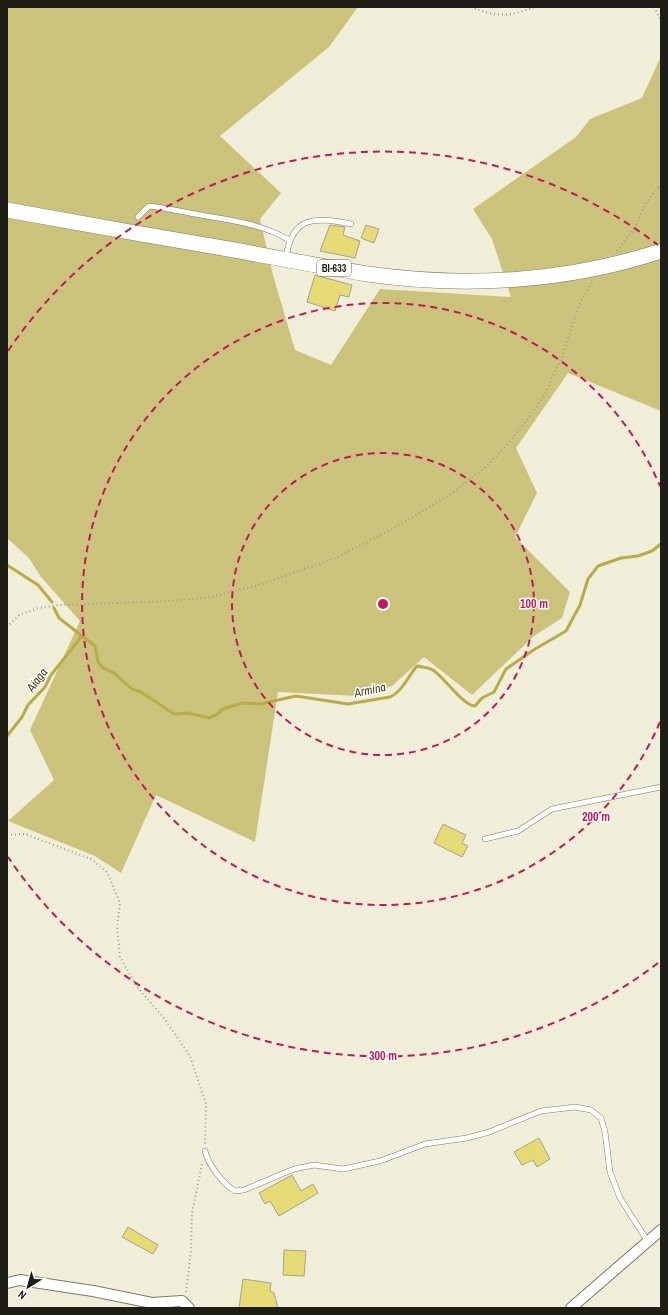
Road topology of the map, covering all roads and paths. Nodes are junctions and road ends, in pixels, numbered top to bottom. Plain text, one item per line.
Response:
1 (471, 7) edge
2 (534, 7) edge
3 (654, 7) edge
4 (661, 20) edge
5 (661, 184) edge
6 (7, 210) edge
7 (138, 217) dead end
8 (351, 224) dead end
9 (289, 240) junction
10 (661, 251) edge
11 (616, 252) dead end
12 (286, 259) junction
13 (604, 266) junction
14 (7, 627) edge
15 (661, 787) edge
16 (7, 834) edge
17 (485, 839) dead end
18 (205, 1150) junction
19 (661, 1230) edge
20 (648, 1242) junction
21 (7, 1282) edge
22 (186, 1305) edge
23 (572, 1308) edge

1 - 2 path
3 - 4 path
5 - 11 path
6 - 12 main road, BI-633
7 - 9 lane
8 - 9 lane
9 - 12 lane
10 - 13 main road, BI-633
12 - 13 main road, BI-633
13 - 14 path
15 - 17 lane
16 - 18 path
18 - 20 lane
18 - 22 path
19 - 20 street
20 - 23 street
21 - 22 street

